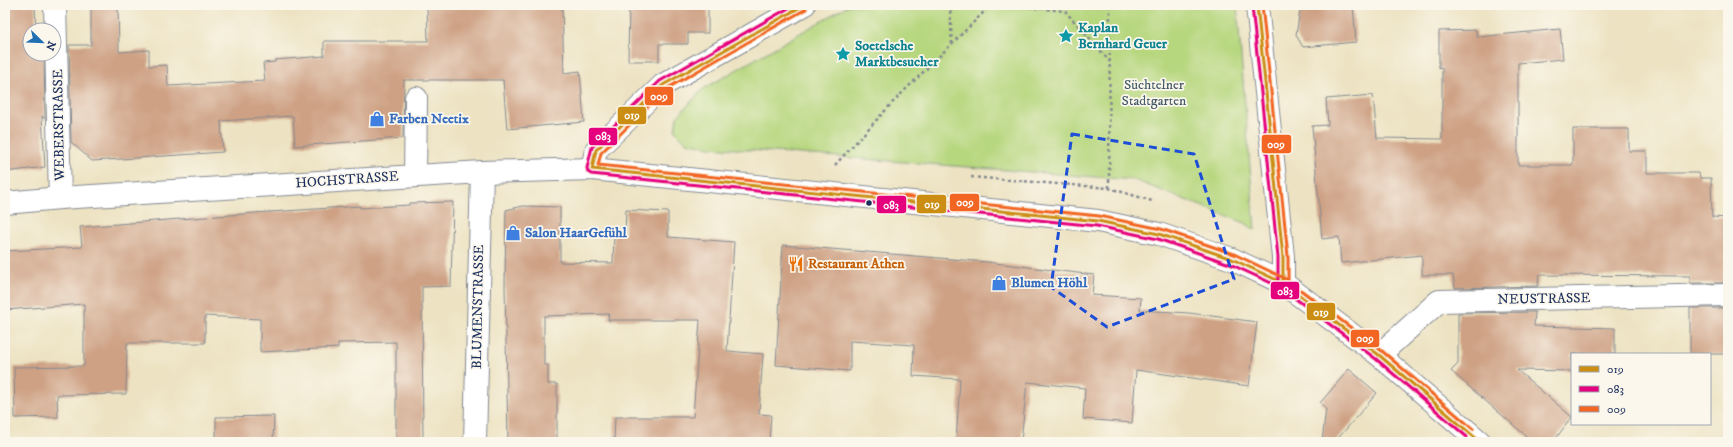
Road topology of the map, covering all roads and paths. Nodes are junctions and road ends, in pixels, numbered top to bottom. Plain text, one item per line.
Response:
1 (56, 5) edge
2 (804, 5) edge
3 (950, 5) edge
4 (991, 5) edge
5 (1005, 5) edge
6 (1110, 5) edge
7 (1257, 5) edge
8 (952, 46) junction
9 (1110, 62) junction
10 (416, 98) dead end
11 (592, 169) junction
12 (482, 172) junction
13 (416, 176) junction
14 (1109, 188) dead end
15 (820, 194) junction
16 (60, 198) junction
17 (5, 203) edge
18 (1283, 283) junction
19 (1728, 295) edge
20 (1380, 355) junction
21 (1472, 439) edge
22 (475, 442) edge

1 - 16 main road, WEBERSTRASSE
2 - 11 main road
3 - 8 path
4 - 8 path
5 - 9 path
6 - 9 path
7 - 18 main road
8 - 15 path
9 - 14 path
10 - 13 main road
11 - 12 main road, HOCHSTRASSE
11 - 15 main road, HOCHSTRASSE
12 - 13 main road, HOCHSTRASSE
12 - 22 main road, BLUMENSTRASSE
13 - 16 main road, HOCHSTRASSE
15 - 18 main road, HOCHSTRASSE
16 - 17 main road, HOCHSTRASSE
18 - 20 main road, HOCHSTRASSE
19 - 20 main road, NEUSTRASSE
20 - 21 main road, HOCHSTRASSE

